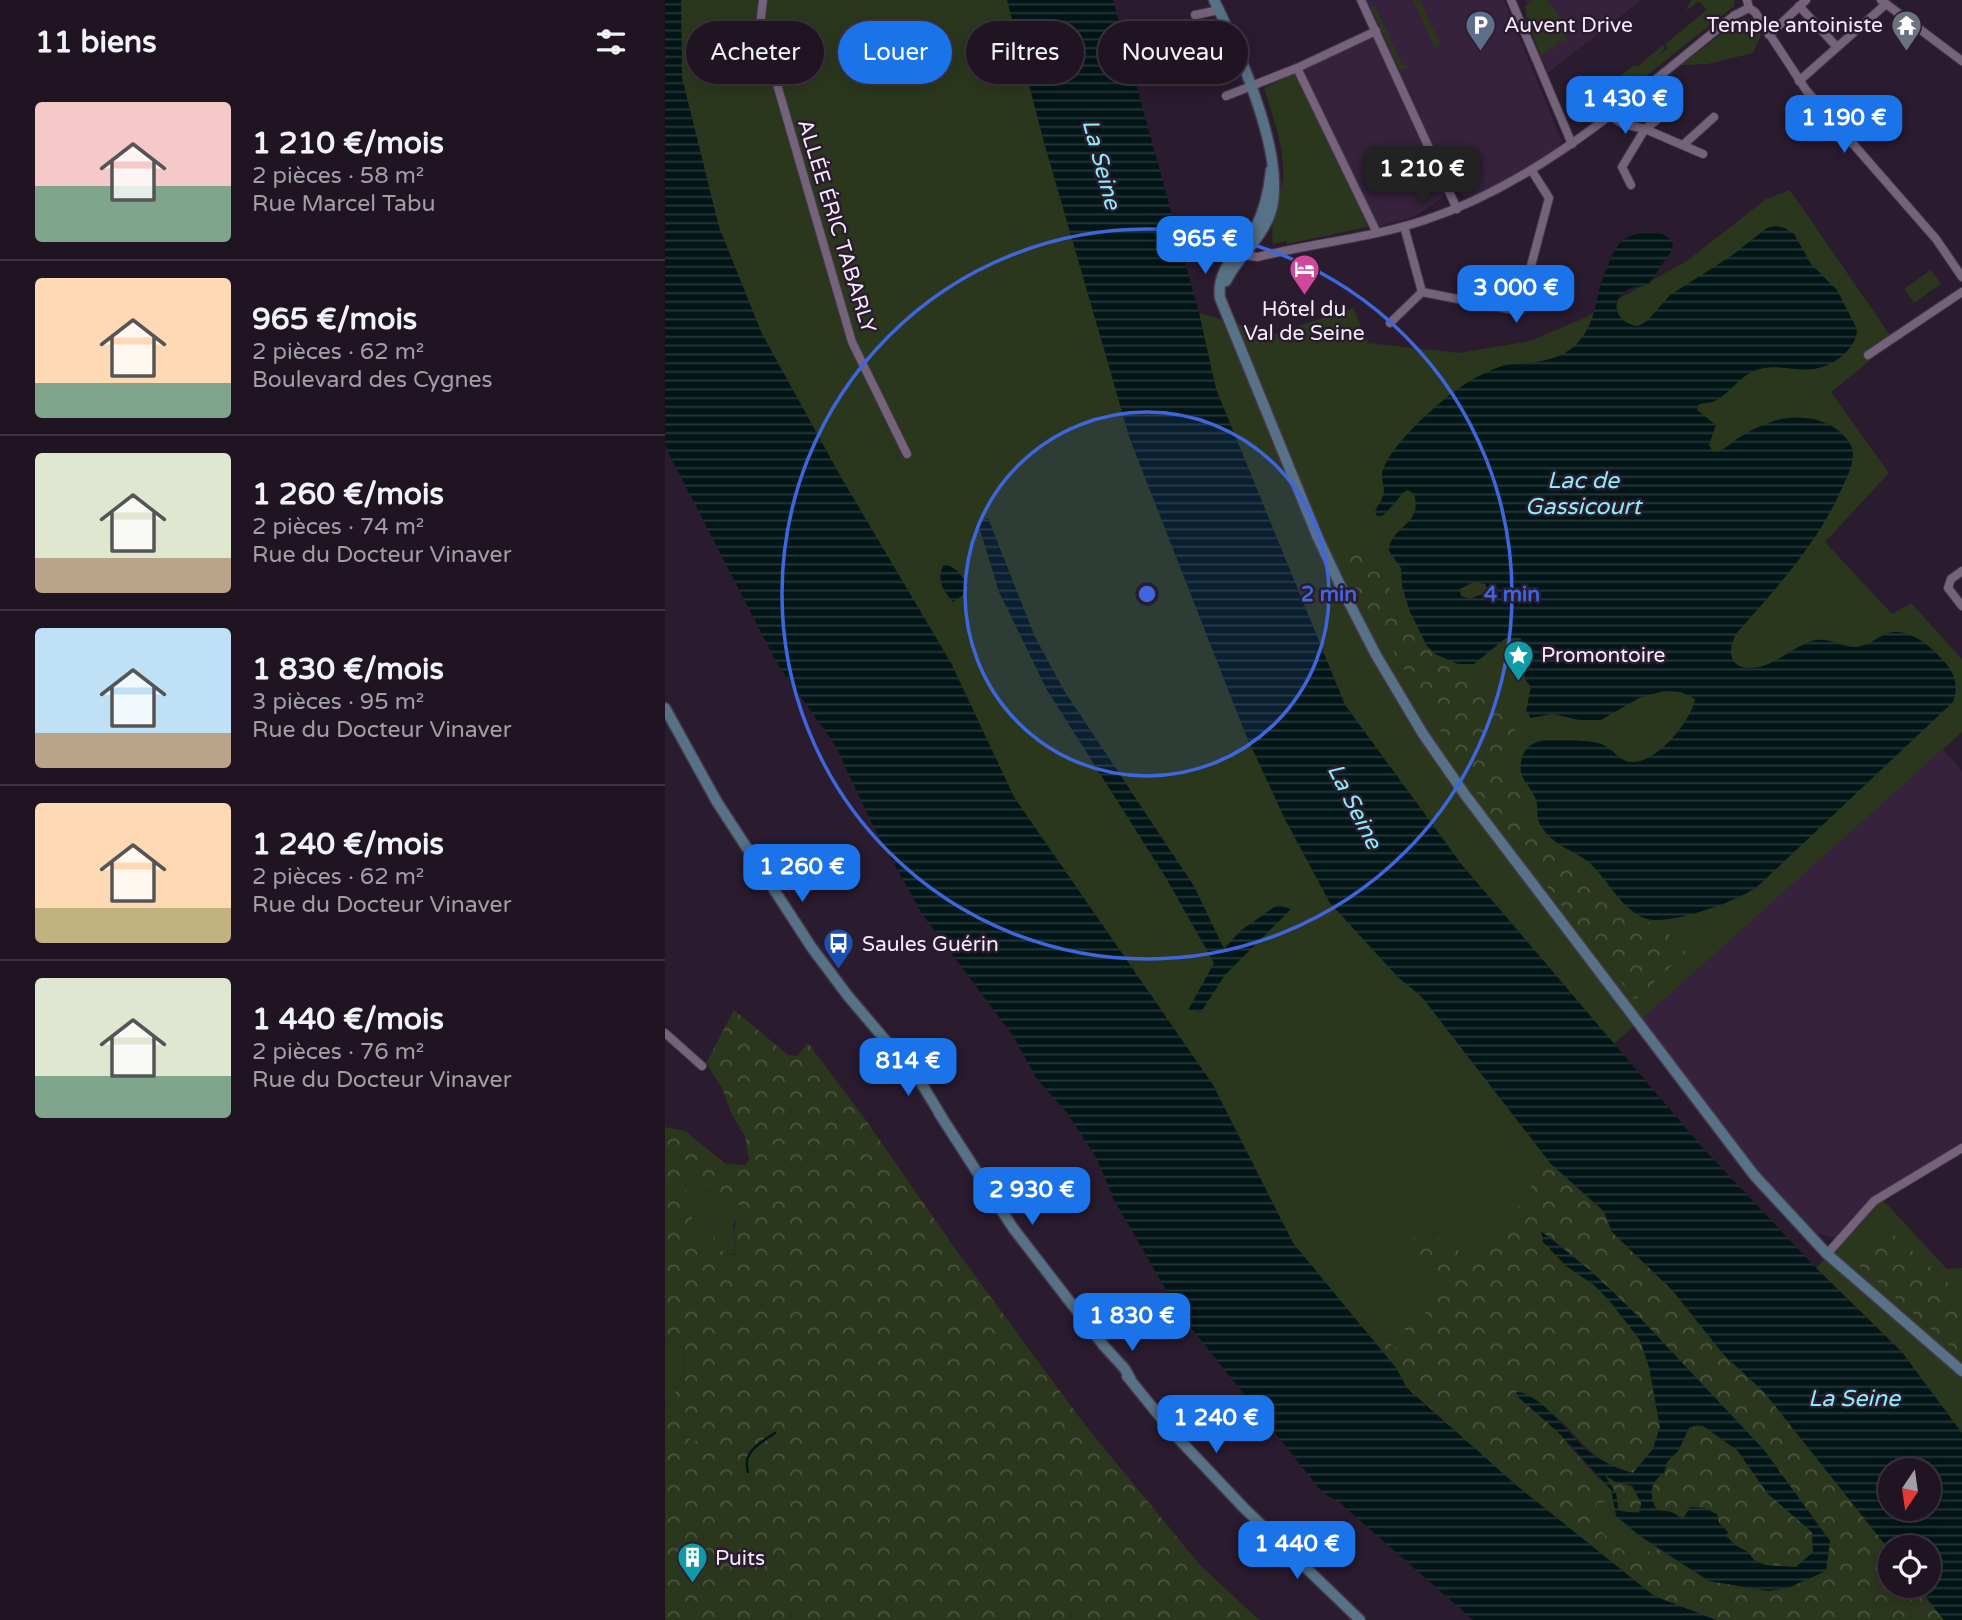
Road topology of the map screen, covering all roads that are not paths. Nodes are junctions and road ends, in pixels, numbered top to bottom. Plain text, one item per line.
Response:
1 (763, 0) edge
2 (1361, 0) edge
3 (1511, 0) edge
4 (1884, 2) edge
5 (1802, 3) edge
6 (1748, 4) edge
7 (1216, 5) edge
8 (1195, 15) dead end
9 (1376, 32) junction
10 (1769, 35) junction
11 (1837, 47) junction
12 (1962, 61) edge
13 (1297, 68) junction
14 (1799, 81) junction
15 (1251, 87) junction
16 (1226, 96) dead end
17 (1678, 103) dead end
18 (1609, 115) junction
19 (1714, 117) dead end
20 (1645, 129) junction
21 (1572, 145) junction
22 (1683, 145) junction
23 (1703, 153) dead end
24 (1271, 170) junction
25 (1532, 171) junction
26 (1631, 186) dead end
27 (1457, 209) junction
28 (1404, 226) junction
29 (1377, 233) junction
30 (1259, 237) junction
31 (1245, 248) junction
32 (1266, 255) junction
33 (1961, 272) edge
34 (1422, 292) junction
35 (1962, 292) edge
36 (1391, 323) dead end
37 (1868, 355) dead end
38 (907, 454) dead end
39 (1962, 570) edge
40 (1962, 606) edge
41 (665, 708) edge
42 (665, 1033) edge
43 (702, 1066) dead end
44 (1962, 1148) edge
45 (1827, 1254) junction
46 (1962, 1371) edge
47 (1362, 1620) edge

1 - 38 street, ALLÉE ÉRIC TABARLY
2 - 9 street
3 - 21 street
4 - 11 street
4 - 12 street
5 - 10 street
5 - 11 street
6 - 10 street
6 - 18 street
7 - 8 street
7 - 15 main road
9 - 13 street
9 - 27 street
10 - 14 street
11 - 14 street
13 - 15 street
13 - 29 street
14 - 33 street
15 - 16 street
15 - 24 main road
17 - 20 street
18 - 20 street
18 - 21 street
19 - 22 street
20 - 22 street
20 - 26 street
21 - 25 street
22 - 23 street
24 - 30 main road
24 - 31 main road
25 - 27 street
25 - 34 street
27 - 28 street
28 - 29 street
28 - 34 street
29 - 32 street
30 - 31 main road
30 - 32 street
31 - 32 street
31 - 45 main road
34 - 36 street
35 - 37 street
39 - 40 street
41 - 47 main road
42 - 43 street
44 - 45 street
45 - 46 main road

